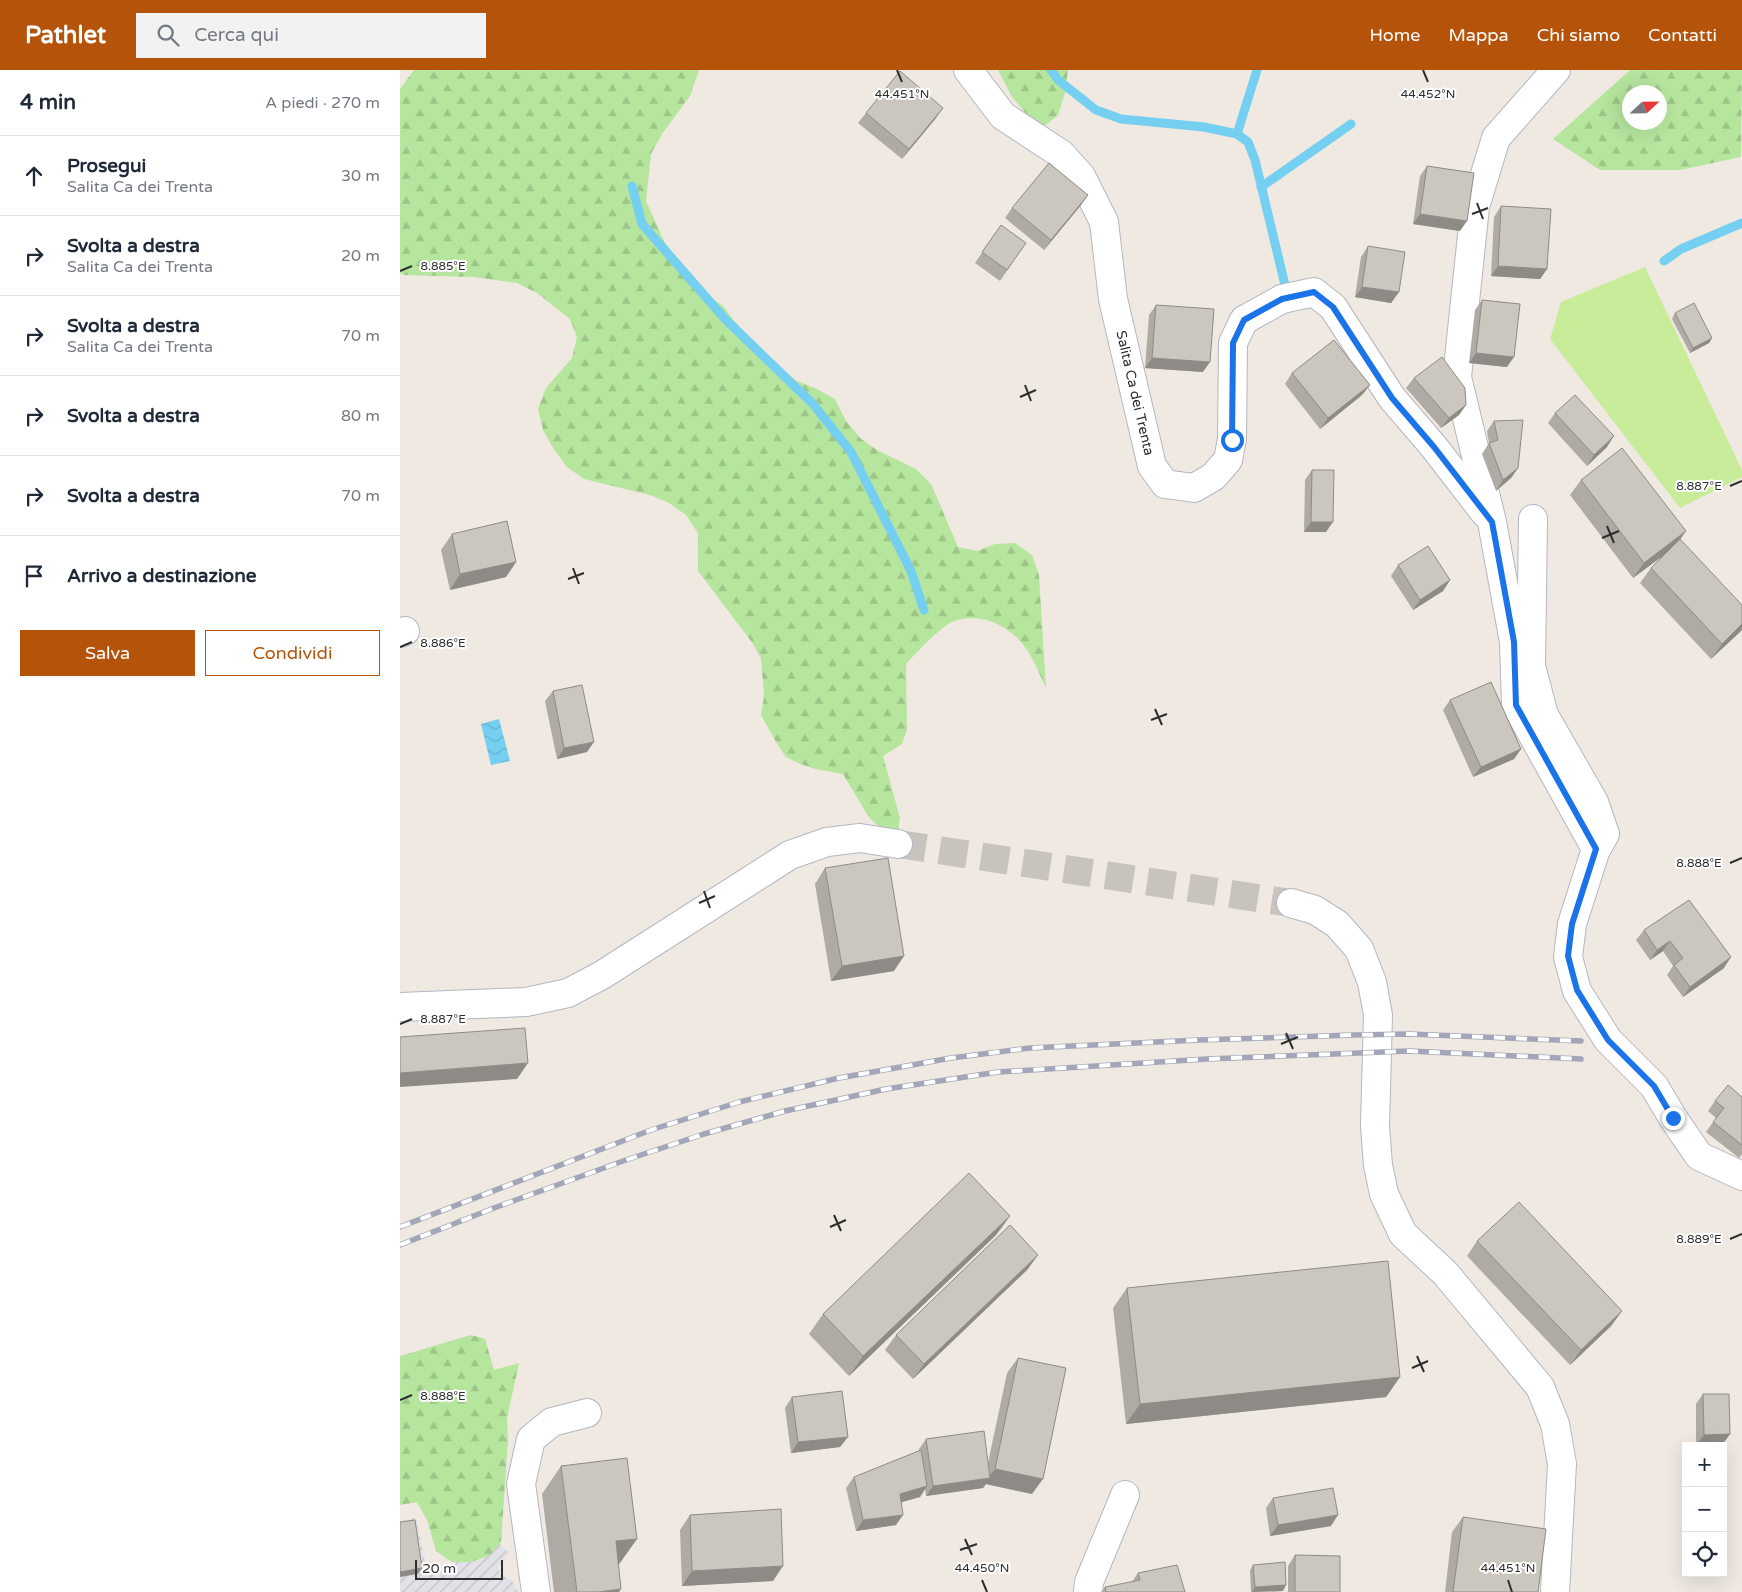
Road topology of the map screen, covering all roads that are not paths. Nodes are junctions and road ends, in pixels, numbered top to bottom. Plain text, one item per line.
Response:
1 (968, 70) edge
2 (1556, 70) edge
3 (1533, 518) dead end
4 (1492, 522) junction
5 (898, 844) tunnel mouth
6 (1596, 849) junction
7 (1291, 903) tunnel mouth
8 (400, 1007) edge
9 (1742, 1176) edge
10 (587, 1413) dead end
11 (1125, 1495) dead end
12 (536, 1592) edge
13 (1088, 1592) edge
14 (1555, 1592) edge

1 - 4 street, Salita Ca dei Trenta
2 - 4 street
3 - 6 street
4 - 6 street
5 - 8 street
6 - 9 street
7 - 14 street
10 - 12 street
11 - 13 street

